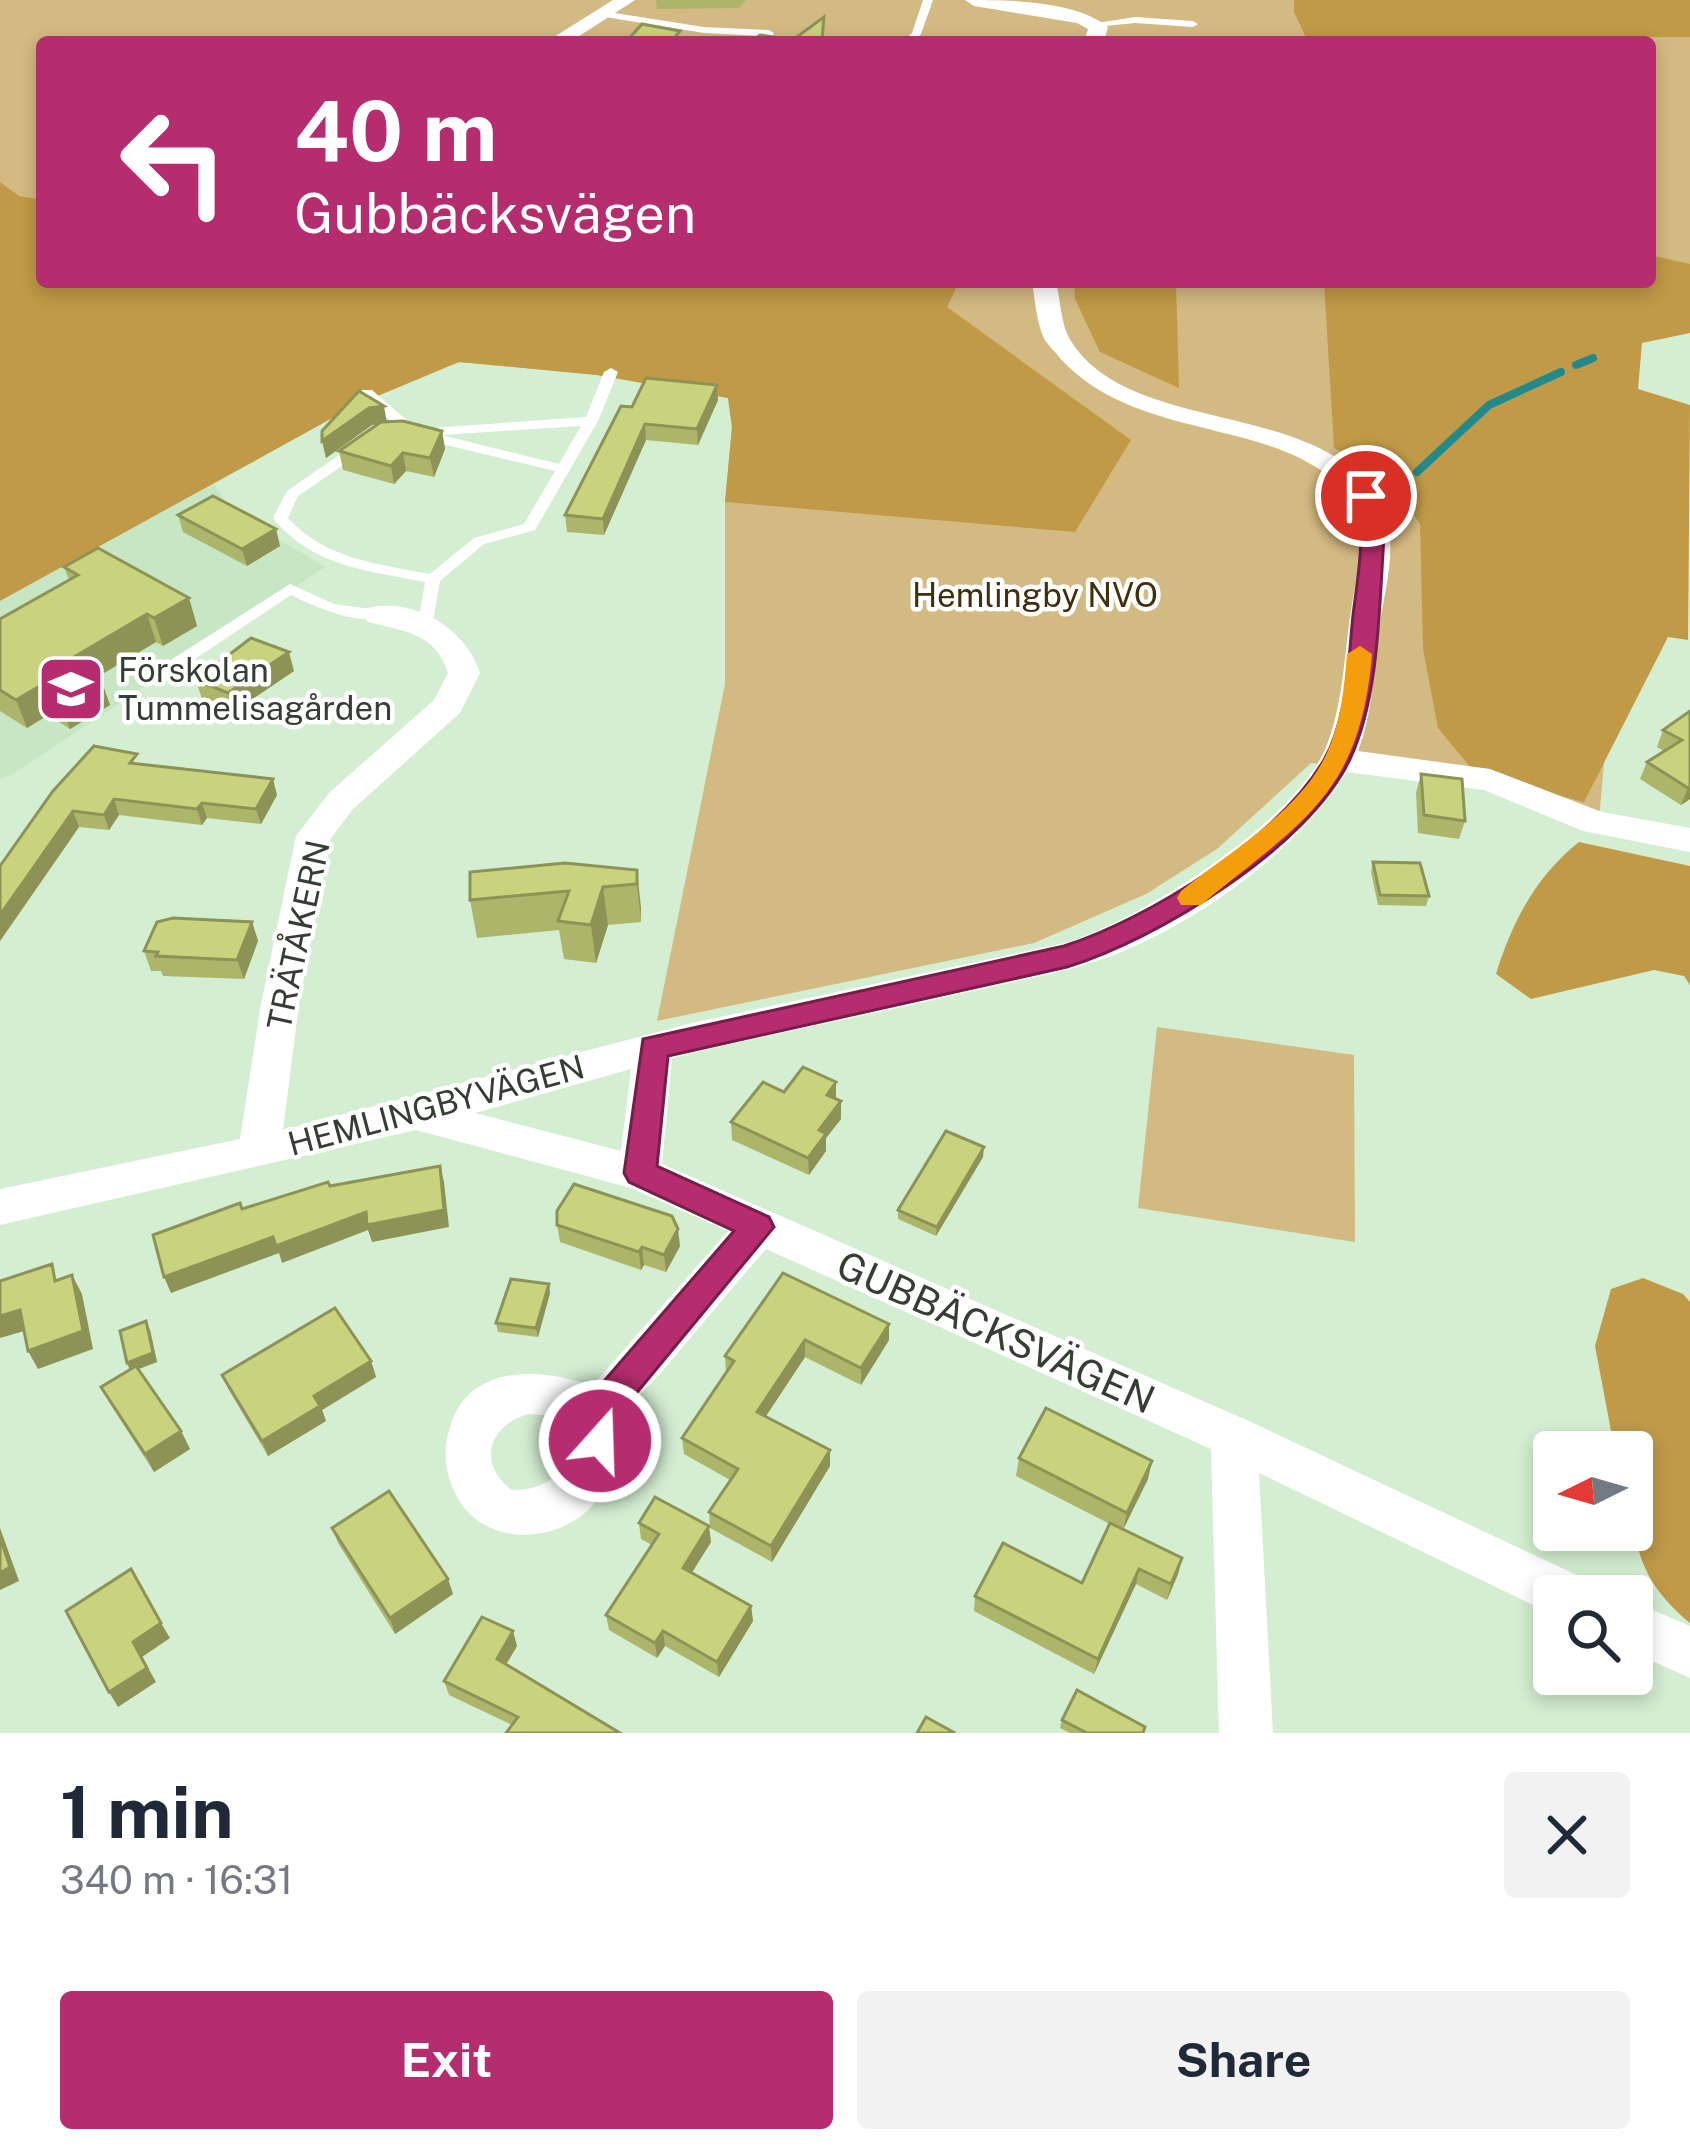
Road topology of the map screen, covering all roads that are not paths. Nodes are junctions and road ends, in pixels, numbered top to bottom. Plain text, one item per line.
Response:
1 (626, 0) edge
2 (928, 0) edge
3 (974, 0) edge
4 (602, 14) junction
5 (1193, 24) dead end
6 (583, 33) edge
7 (1094, 33) edge
8 (768, 36) edge
9 (914, 36) edge
10 (1044, 288) edge
11 (611, 372) dead end
12 (367, 393) edge
13 (590, 421) junction
14 (413, 433) junction
15 (564, 469) junction
16 (433, 578) junction
17 (379, 615) joint
18 (426, 623) junction
19 (150, 681) dead end
20 (1337, 759) junction
21 (1690, 840) edge
22 (653, 1048) junction
23 (415, 1114) junction
24 (259, 1151) junction
25 (640, 1173) junction
26 (0, 1207) edge
27 (758, 1227) junction
28 (597, 1414) dead end
29 (1234, 1438) junction
30 (1533, 1580) edge
31 (1653, 1635) edge
32 (1690, 1652) edge
33 (1246, 1733) edge

1 - 4 street
2 - 9 lane
3 - 7 street
4 - 6 street
4 - 8 lane
5 - 7 lane
10 - 20 street, HEMLINGBYVÄGEN
11 - 13 lane
12 - 14 lane
13 - 14 lane
13 - 15 lane
14 - 15 lane
14 - 16 lane
15 - 16 lane
16 - 18 lane
17 - 18 street
17 - 19 lane
18 - 24 street, TRÄTÅKERN
20 - 21 street
20 - 22 street, HEMLINGBYVÄGEN
22 - 23 street, HEMLINGBYVÄGEN
22 - 25 street
23 - 24 street, HEMLINGBYVÄGEN
23 - 25 street, GUBBÄCKSVÄGEN
24 - 26 street, HEMLINGBYVÄGEN
25 - 27 street, GUBBÄCKSVÄGEN
27 - 28 street
27 - 29 street, GUBBÄCKSVÄGEN
29 - 30 street, GUBBÄCKSVÄGEN
29 - 33 street
31 - 32 street

